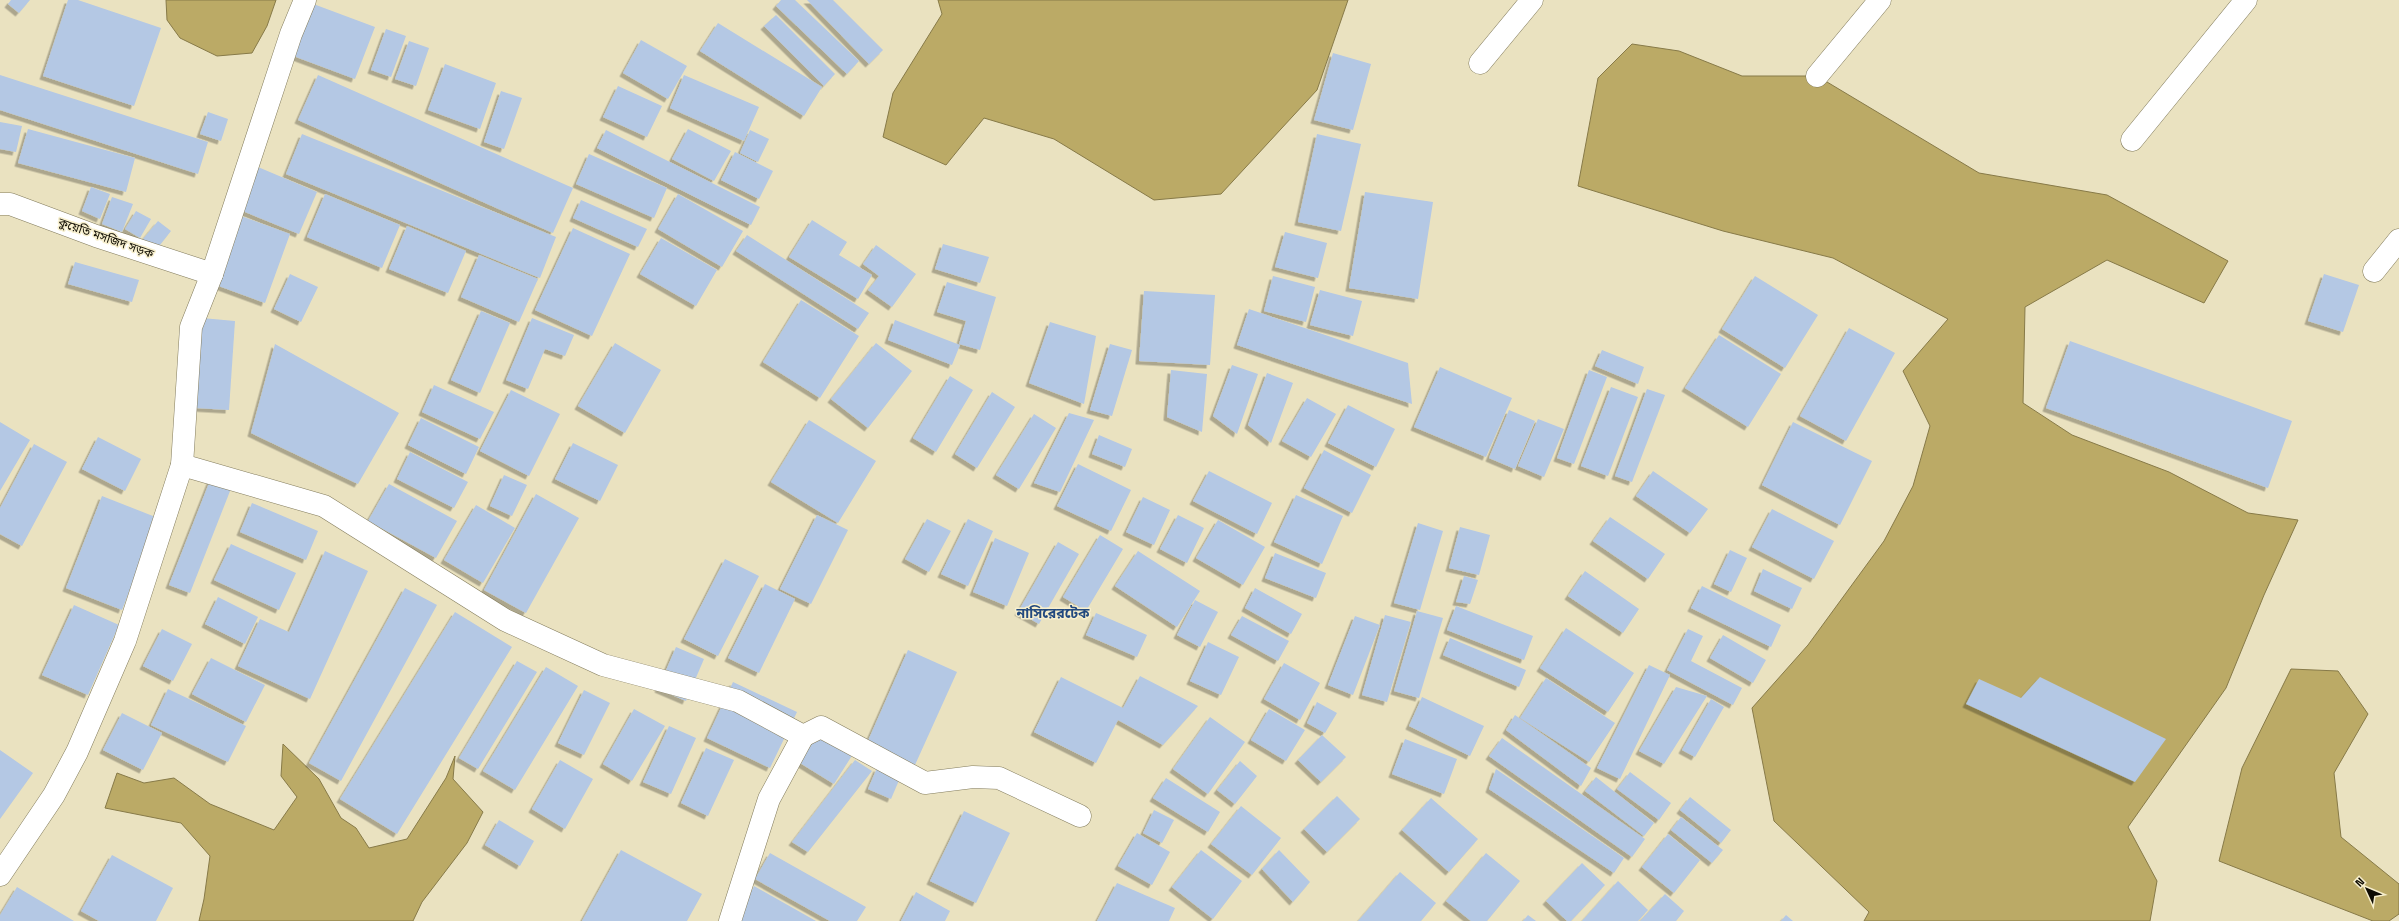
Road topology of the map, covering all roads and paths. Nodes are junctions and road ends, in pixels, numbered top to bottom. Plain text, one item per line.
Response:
1 (305, 0) edge
2 (1532, 0) edge
3 (1880, 0) edge
4 (2246, 0) edge
5 (1480, 63) dead end
6 (1818, 76) dead end
7 (2132, 140) dead end
8 (0, 204) edge
9 (2399, 240) edge
10 (2374, 271) dead end
11 (212, 274) junction
12 (182, 465) junction
13 (803, 736) junction
14 (1080, 816) dead end
15 (0, 875) edge
16 (730, 921) edge

1 - 11 street
2 - 5 street
3 - 6 street
4 - 7 street
8 - 11 street, কুয়েতি মসজিদ সড়ক
9 - 10 street
11 - 12 street
12 - 13 street
12 - 15 street
13 - 14 street
13 - 16 street

